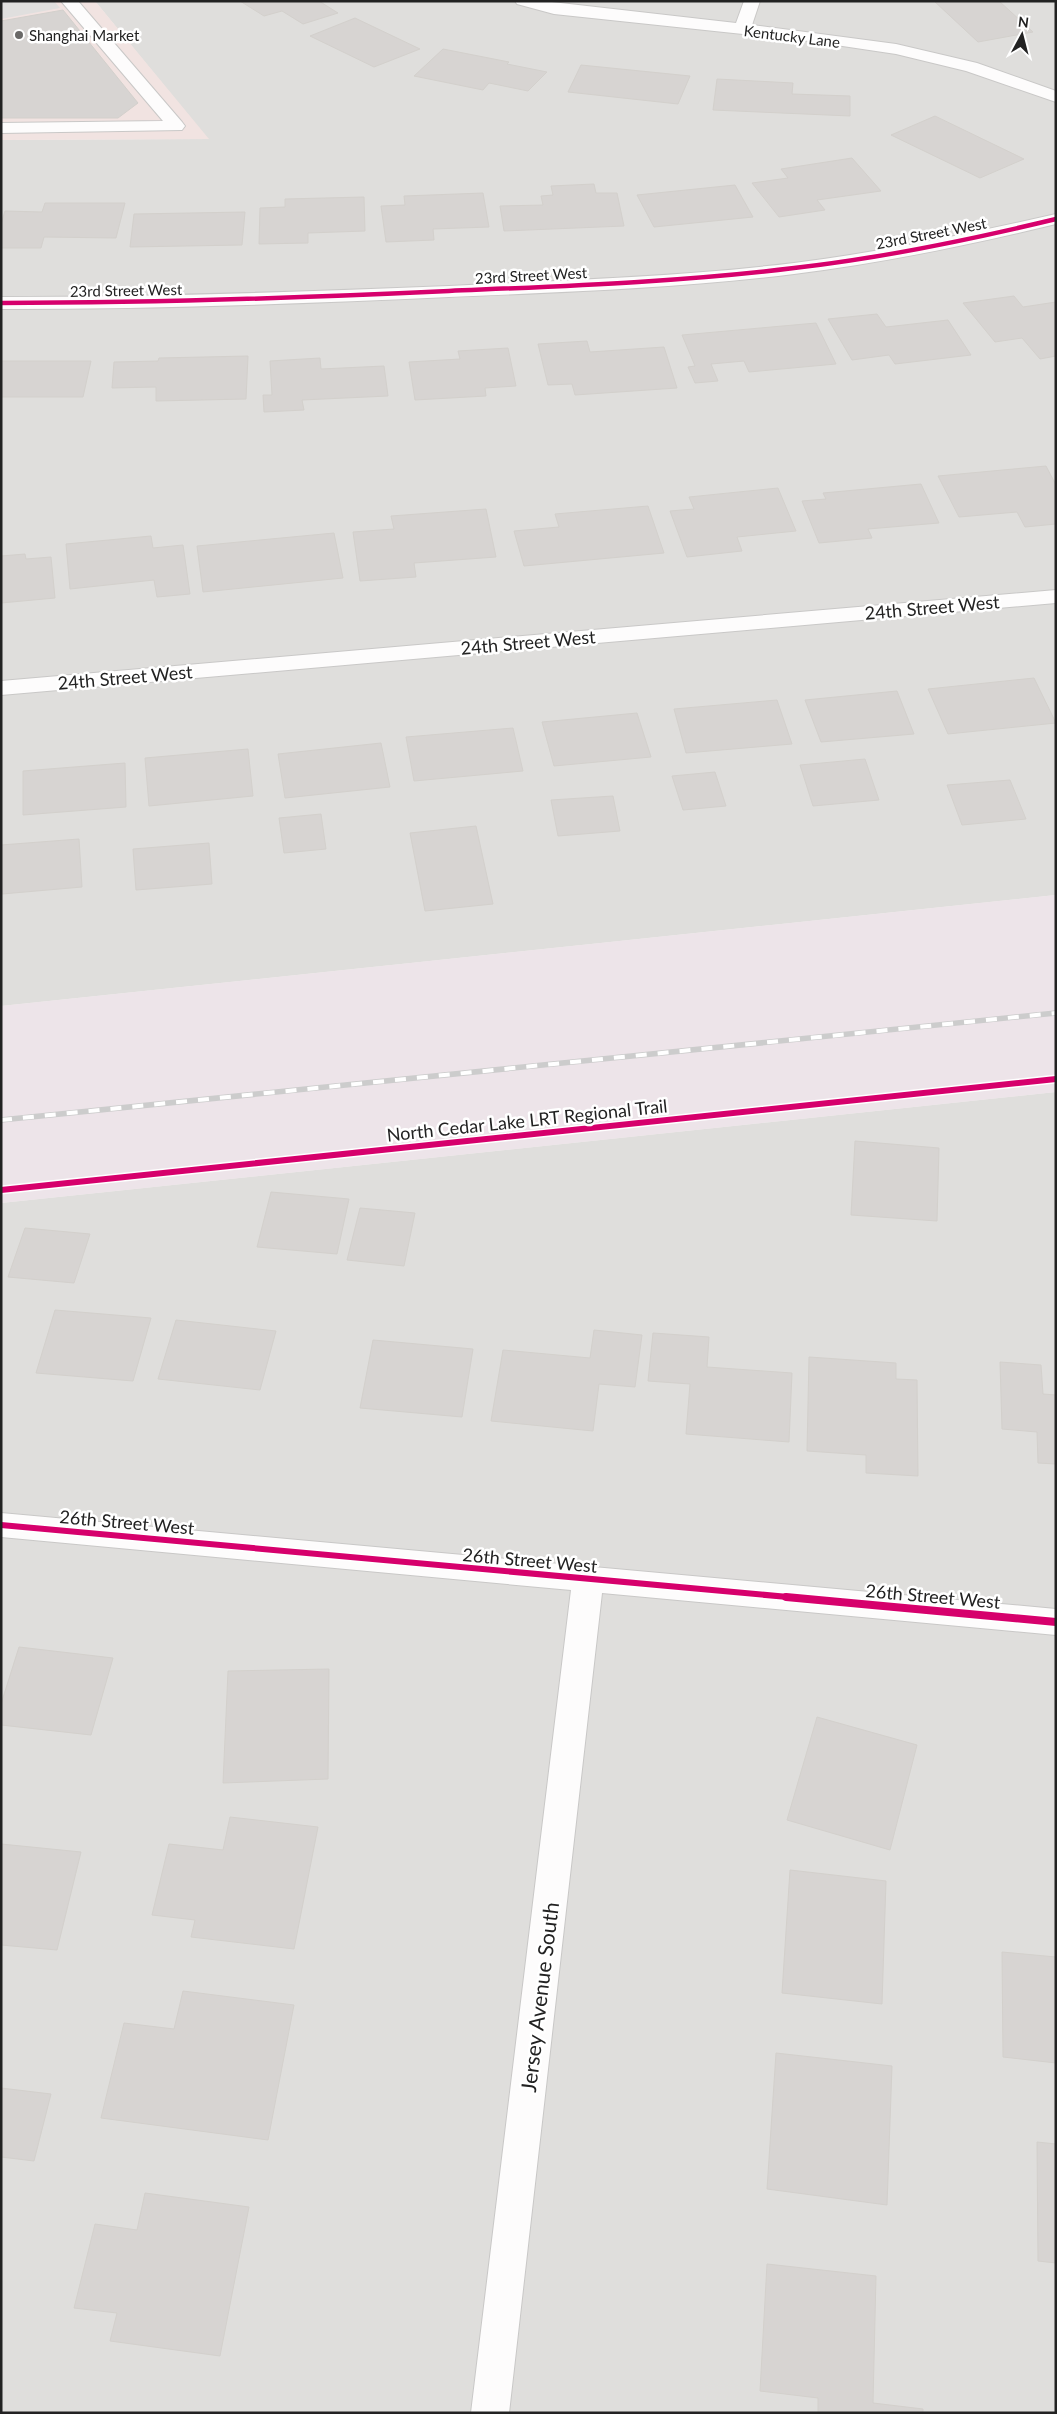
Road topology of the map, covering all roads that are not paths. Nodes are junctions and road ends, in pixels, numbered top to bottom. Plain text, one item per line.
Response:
1 (69, 1) edge
2 (523, 1) edge
3 (752, 1) edge
4 (742, 30) junction
5 (1056, 97) edge
6 (1, 128) edge
7 (1056, 219) edge
8 (1, 303) edge
9 (1056, 596) edge
10 (1, 688) edge
11 (1, 1525) edge
12 (588, 1580) junction
13 (1056, 1622) edge
14 (490, 2413) edge

1 - 6 street
2 - 4 street, Kentucky Lane
3 - 4 street
4 - 5 street, Kentucky Lane
7 - 8 street, 23rd Street West
9 - 10 street, 24th Street West
11 - 12 street, 26th Street West
12 - 13 street, 26th Street West
12 - 14 street, Jersey Avenue South

